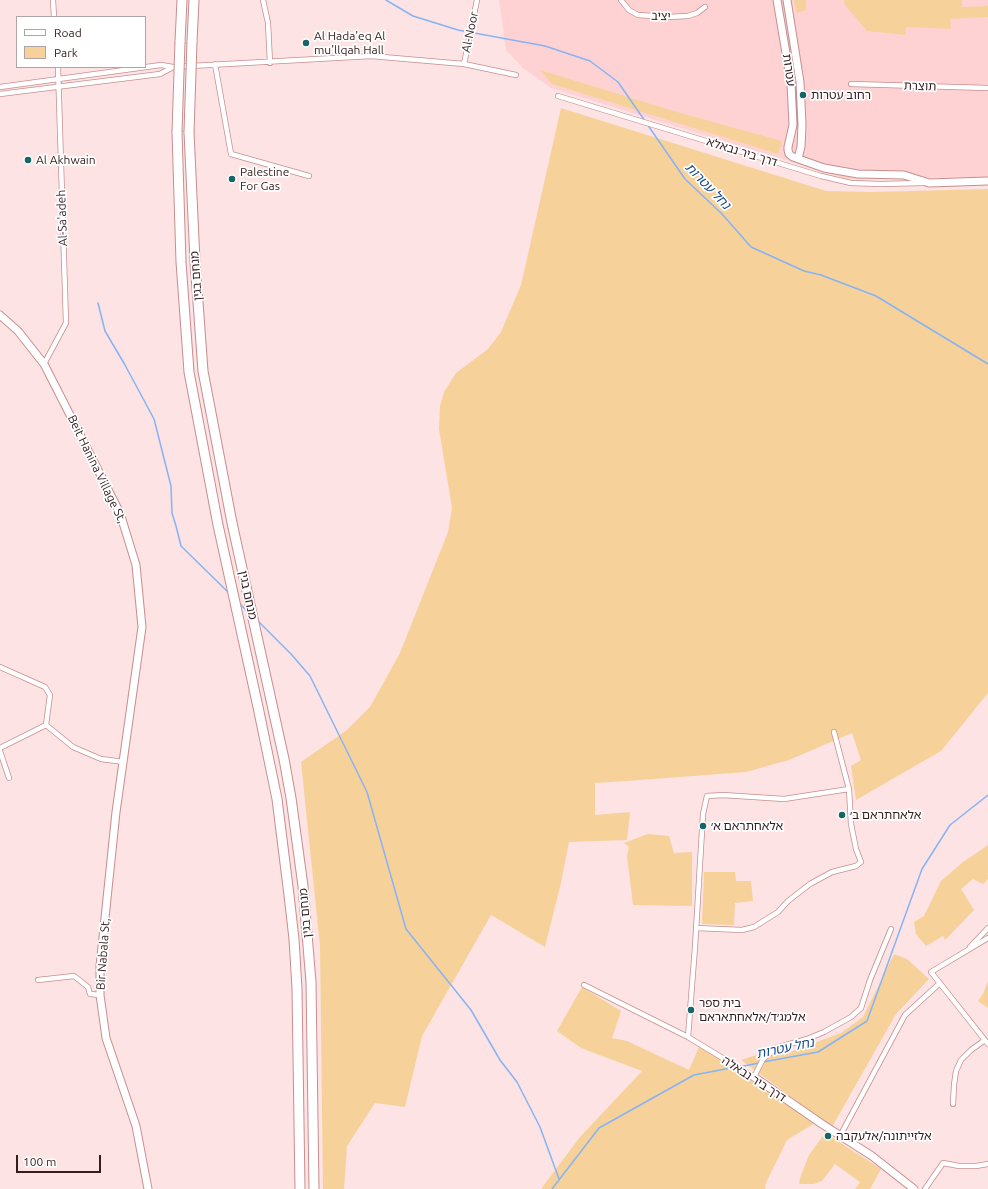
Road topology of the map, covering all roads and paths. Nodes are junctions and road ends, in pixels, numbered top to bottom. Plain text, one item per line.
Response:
1 (53, 0) edge
2 (182, 0) edge
3 (194, 0) edge
4 (263, 0) edge
5 (477, 0) edge
6 (621, 0) edge
7 (777, 0) edge
8 (787, 0) edge
9 (705, 7) dead end
10 (54, 16) edge
11 (270, 62) junction
12 (215, 64) junction
13 (464, 64) junction
14 (146, 67) edge
15 (173, 67) junction
16 (58, 68) edge
17 (138, 68) edge
18 (516, 75) dead end
19 (58, 79) junction
20 (851, 84) dead end
21 (59, 86) junction
22 (0, 87) edge
23 (988, 88) edge
24 (0, 94) edge
25 (558, 96) dead end
26 (798, 158) junction
27 (309, 176) dead end
28 (988, 180) edge
29 (929, 183) junction
30 (0, 315) edge
31 (44, 364) junction
32 (0, 667) edge
33 (46, 725) junction
34 (834, 732) dead end
35 (0, 748) edge
36 (0, 751) edge
37 (124, 762) junction
38 (9, 778) dead end
39 (849, 789) junction
40 (696, 928) junction
41 (988, 928) edge
42 (892, 930) dead end
43 (988, 938) edge
44 (966, 951) junction
45 (38, 980) dead end
46 (940, 983) junction
47 (584, 985) dead end
48 (100, 995) junction
49 (688, 1037) junction
50 (986, 1042) edge
51 (754, 1077) junction
52 (953, 1104) dead end
53 (840, 1136) junction
54 (988, 1164) edge
55 (148, 1189) edge
56 (300, 1189) edge
57 (314, 1189) edge
58 (914, 1189) edge
59 (925, 1189) edge

1 - 10 street
2 - 56 highway, מנחם בגין, bridge
3 - 57 highway, מנחם בגין, bridge
4 - 11 street
5 - 13 street, Al-Noor
6 - 9 street, יציב
7 - 26 street, עטרות
8 - 26 street, עטרות
11 - 12 street
11 - 13 street
12 - 15 street
12 - 27 street
13 - 18 street
14 - 15 street
15 - 21 street
16 - 19 street, Al-Sa'adeh
17 - 19 street
19 - 21 street, Al-Sa'adeh
19 - 22 street
20 - 23 street, תוצרת
21 - 24 street
21 - 31 street, Al-Sa'adeh
25 - 29 street, דרך ביר נבאלא
26 - 29 street
28 - 29 street
30 - 31 street, Beit Hanina Village St,
31 - 37 street, Beit Hanina Village St,
32 - 33 street
33 - 35 street
33 - 37 street
34 - 39 street
36 - 38 street
37 - 48 street, Bir Nabala St,
39 - 40 street
39 - 40 street
40 - 49 street
41 - 44 street
42 - 51 street
43 - 44 street
44 - 46 street
45 - 48 street
46 - 50 street
46 - 53 street
47 - 49 street, דרך ביר נבאלה
48 - 55 street, Bir Nabala St,
49 - 51 street, דרך ביר נבאלה
50 - 52 street
51 - 53 street, דרך ביר נבאלה
53 - 58 street, דרך ביר נבאלה
54 - 59 street

